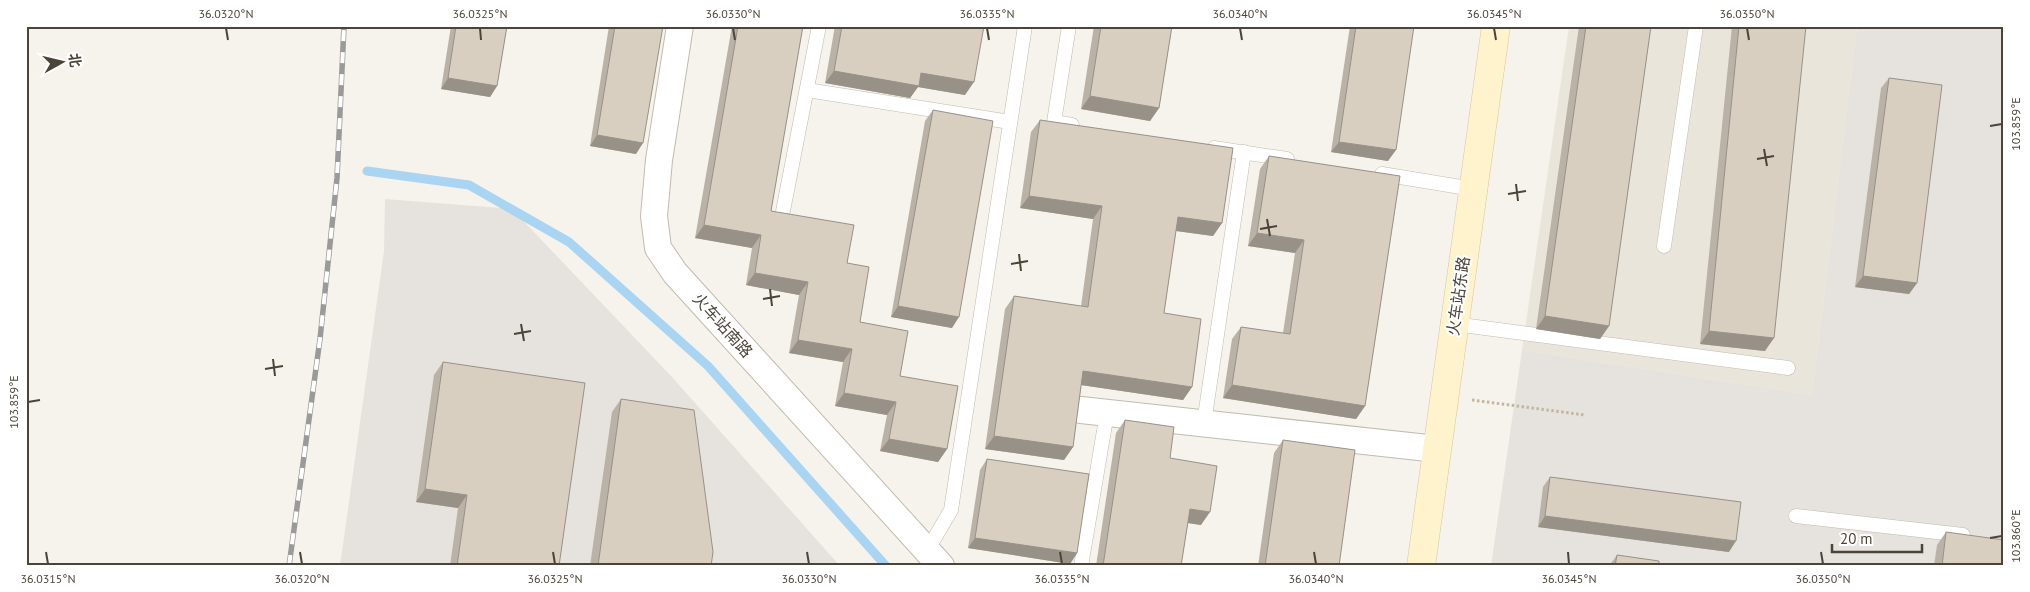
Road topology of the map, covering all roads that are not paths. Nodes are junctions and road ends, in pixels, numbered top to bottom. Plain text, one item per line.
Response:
1 (680, 26) edge
2 (819, 26) edge
3 (1025, 26) edge
4 (1069, 26) edge
5 (1496, 26) edge
6 (1696, 26) edge
7 (807, 90) junction
8 (1010, 122) junction
9 (1082, 127) edge
10 (1196, 145) edge
11 (1244, 152) junction
12 (1301, 162) edge
13 (1368, 172) edge
14 (1473, 189) junction
15 (783, 211) edge
16 (1664, 246) dead end
17 (1454, 324) junction
18 (1788, 368) dead end
19 (1081, 410) edge
20 (1107, 412) junction
21 (1204, 423) junction
22 (1437, 448) junction
23 (1796, 516) dead end
24 (1974, 537) edge
25 (934, 558) edge
26 (1081, 566) edge
27 (1421, 566) edge

1 - 25 street, 火车站南路
2 - 7 lane
3 - 8 lane
4 - 9 lane
5 - 14 main road, 火车站东路
6 - 16 lane
7 - 8 lane
7 - 15 lane
8 - 25 lane
10 - 11 lane
11 - 12 lane
11 - 21 lane
13 - 14 lane
14 - 17 main road, 火车站东路
17 - 18 lane
17 - 22 main road, 火车站东路
19 - 20 street
20 - 21 street
20 - 26 lane
21 - 22 street
22 - 27 main road, 火车站东路
23 - 24 lane

